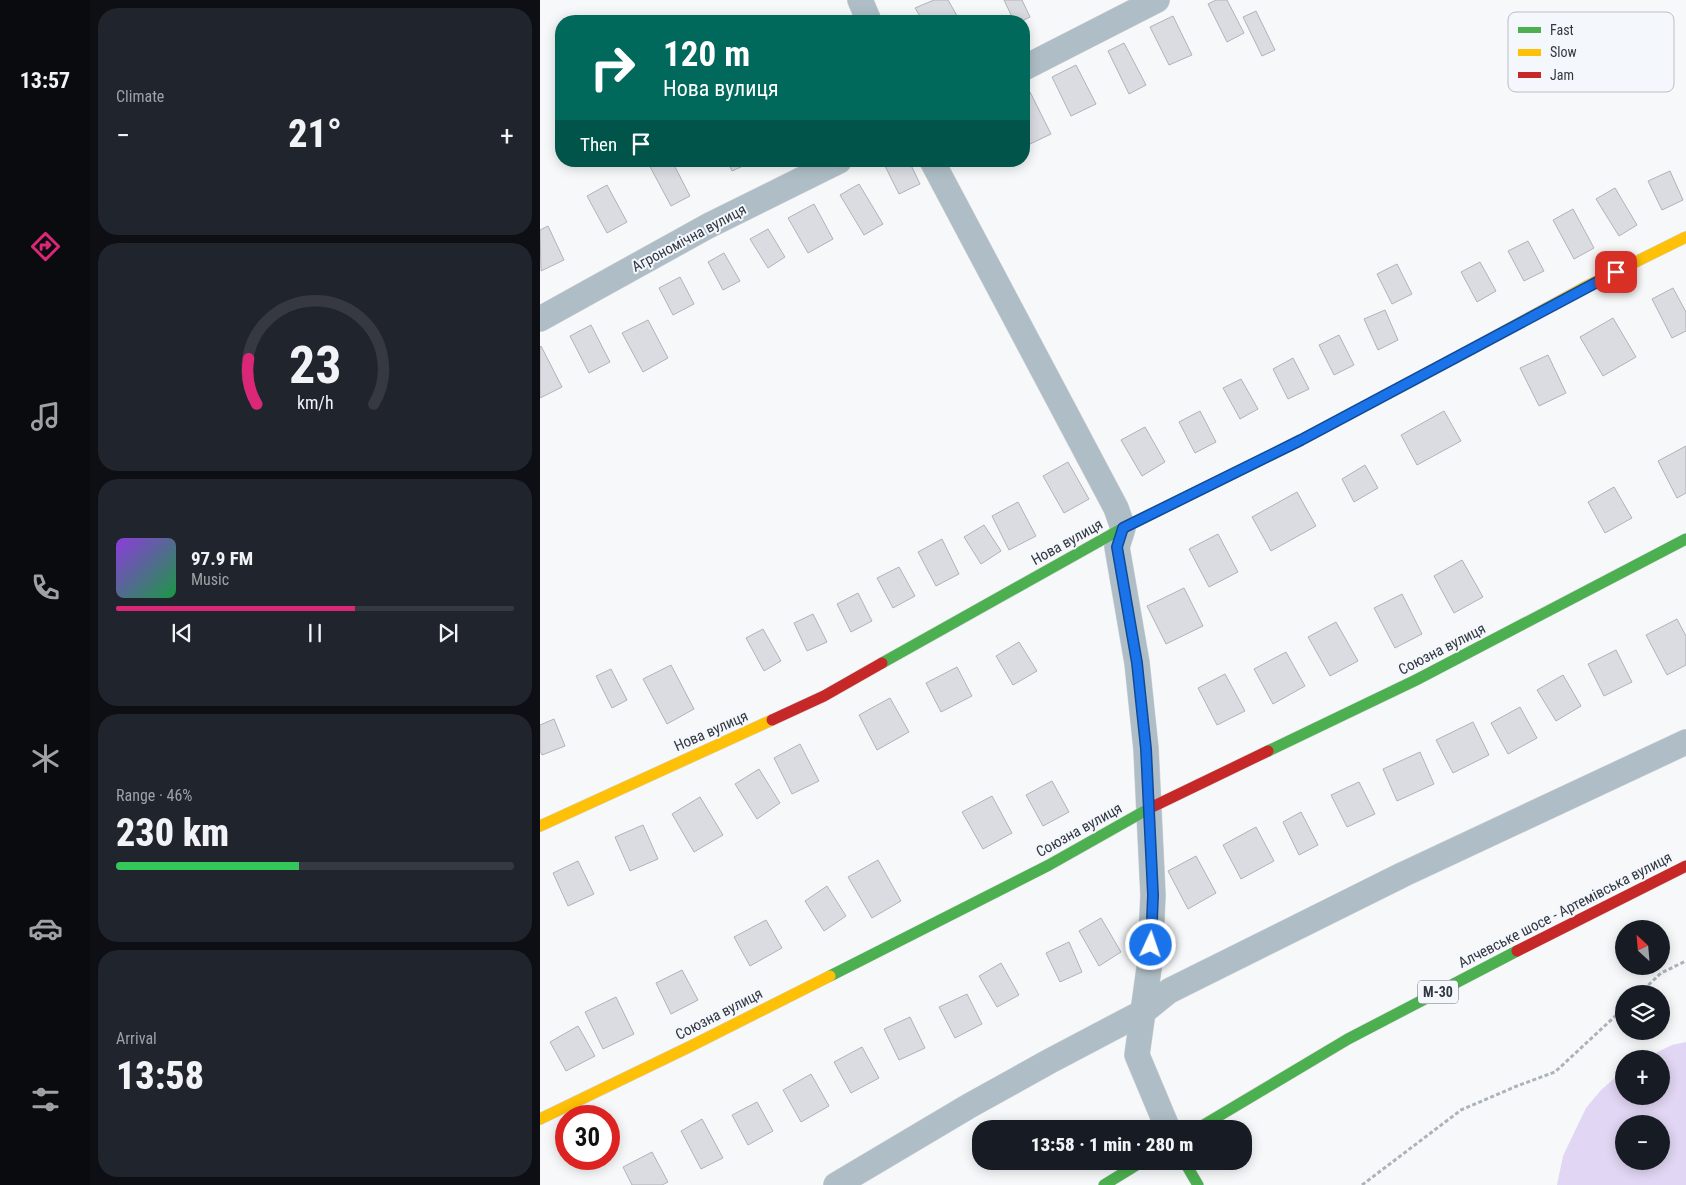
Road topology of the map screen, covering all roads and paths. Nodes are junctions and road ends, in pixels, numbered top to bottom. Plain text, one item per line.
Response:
1 (860, 0) edge
2 (1157, 0) edge
3 (866, 15) edge
4 (1030, 65) edge
5 (827, 167) edge
6 (935, 167) edge
7 (1686, 237) edge
8 (540, 319) edge
9 (1123, 528) junction
10 (1686, 539) edge
11 (1686, 742) edge
12 (1148, 809) junction
13 (540, 826) edge
14 (1686, 866) edge
15 (1686, 961) edge
16 (1648, 985) edge
17 (1143, 1012) junction
18 (1615, 1016) edge
19 (540, 1119) edge
20 (1164, 1120) edge
21 (1212, 1120) edge
22 (1128, 1170) edge
23 (1189, 1170) edge
24 (836, 1185) edge
25 (1104, 1185) edge
26 (1198, 1185) edge
27 (1362, 1185) edge

1 - 3 street
2 - 4 street
5 - 8 street, Агрономічна вулиця
6 - 9 street
7 - 9 main road, Нова вулиця
9 - 12 street
9 - 13 main road, Нова вулиця
10 - 12 main road, Союзна вулиця
11 - 17 street
12 - 17 street
12 - 19 main road, Союзна вулиця
14 - 21 main road, Алчевське шосе - Артемівська вулиця / М-30
15 - 16 path
17 - 20 street
17 - 24 street
18 - 27 path
22 - 25 main road
23 - 26 main road

